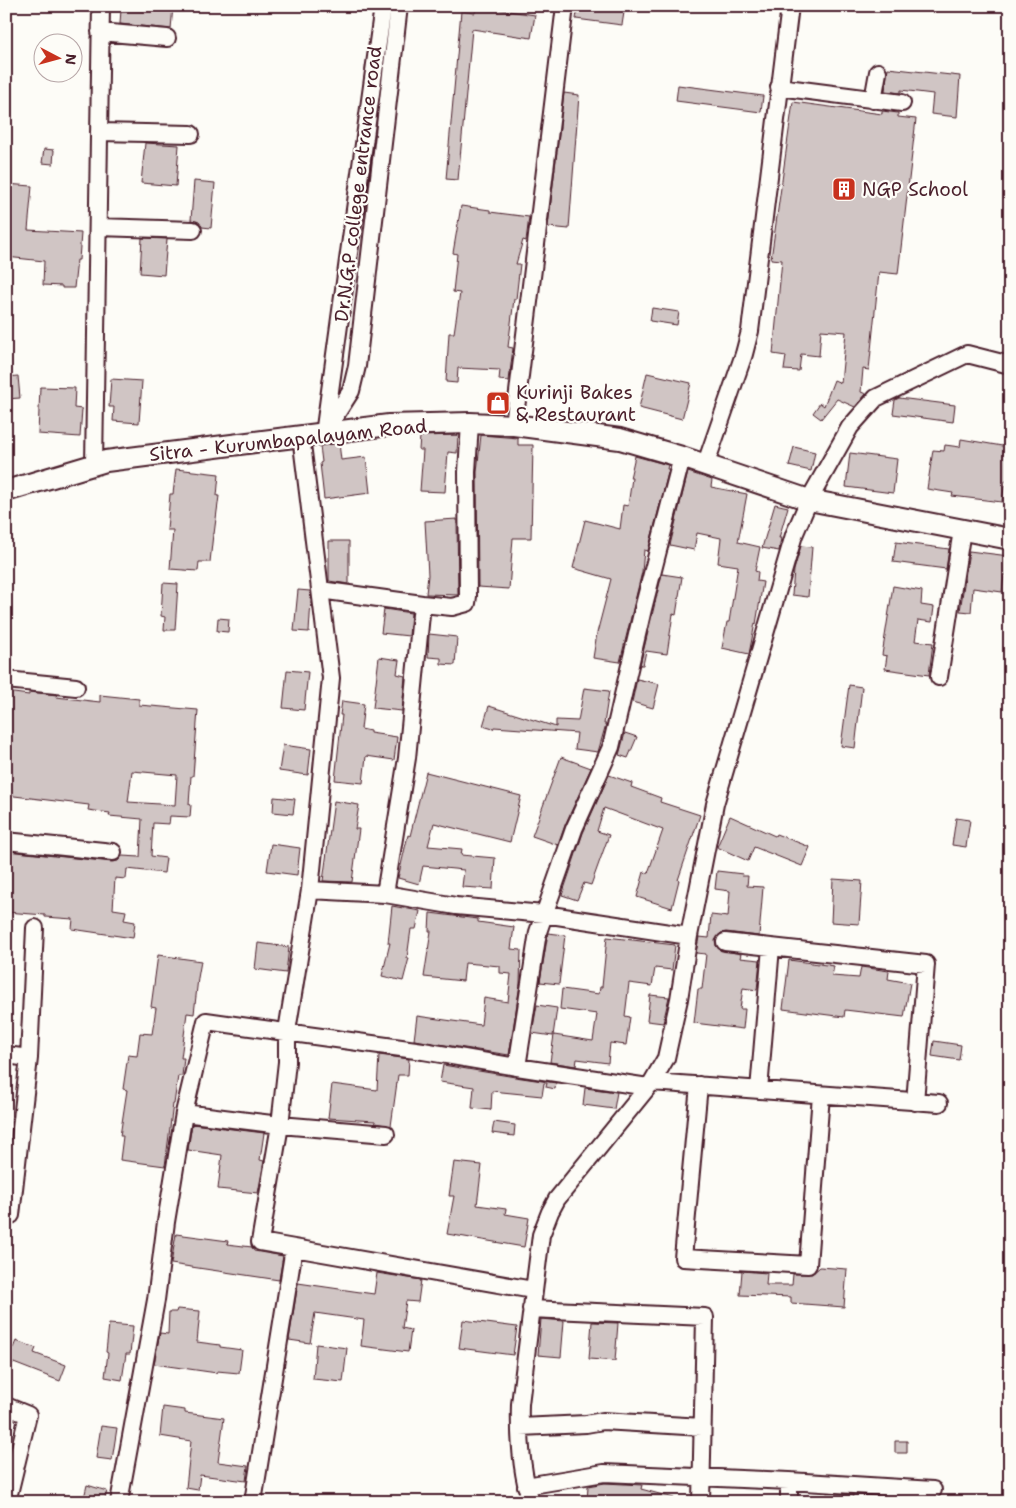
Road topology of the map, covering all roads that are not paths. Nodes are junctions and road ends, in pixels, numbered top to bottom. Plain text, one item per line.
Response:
1 (101, 6) edge
2 (384, 6) edge
3 (399, 6) edge
4 (565, 6) edge
5 (790, 6) edge
6 (100, 32) junction
7 (167, 38) dead end
8 (878, 72) dead end
9 (779, 86) junction
10 (873, 100) junction
11 (902, 103) dead end
12 (99, 132) junction
13 (191, 134) dead end
14 (98, 227) junction
15 (193, 230) dead end
16 (1010, 365) edge
17 (470, 423) junction
18 (514, 425) junction
19 (324, 434) junction
20 (301, 436) junction
21 (682, 457) junction
22 (94, 465) junction
23 (705, 466) junction
24 (6, 491) edge
25 (809, 500) junction
26 (962, 530) junction
27 (1010, 539) edge
28 (320, 590) junction
29 (422, 604) junction
30 (939, 677) dead end
31 (6, 680) edge
32 (76, 687) dead end
33 (6, 841) edge
34 (114, 852) dead end
35 (310, 890) junction
36 (385, 894) junction
37 (544, 914) junction
38 (35, 928) dead end
39 (689, 936) junction
40 (725, 942) dead end
41 (771, 947) junction
42 (287, 1031) junction
43 (6, 1054) edge
44 (29, 1058) junction
45 (517, 1067) junction
46 (650, 1084) junction
47 (699, 1086) junction
48 (759, 1090) junction
49 (821, 1095) junction
50 (915, 1102) junction
51 (939, 1103) dead end
52 (184, 1114) junction
53 (280, 1125) junction
54 (386, 1134) dead end
55 (6, 1213) edge
56 (294, 1248) junction
57 (533, 1290) junction
58 (531, 1308) junction
59 (6, 1406) edge
60 (520, 1427) junction
61 (702, 1427) junction
62 (702, 1476) junction
63 (789, 1481) junction
64 (526, 1486) junction
65 (933, 1490) dead end
66 (7, 1502) edge
67 (119, 1502) edge
68 (254, 1502) edge
69 (531, 1502) edge
70 (701, 1502) edge
71 (788, 1502) edge

1 - 6 street
2 - 19 street
3 - 19 street, Dr.N.G.P college entrance road
4 - 18 street
5 - 9 street
6 - 7 street
6 - 12 street
8 - 10 street
9 - 10 street
9 - 23 street
10 - 11 street
12 - 13 street
12 - 14 street
14 - 15 street
14 - 22 street
16 - 25 street
17 - 18 main road, Sitra - Kurumbapalayam Road
17 - 19 main road, Sitra - Kurumbapalayam Road
17 - 29 street
18 - 21 main road, Sitra - Kurumbapalayam Road
19 - 20 main road, Sitra - Kurumbapalayam Road
20 - 22 main road, Sitra - Kurumbapalayam Road
20 - 28 street
21 - 23 main road, Sitra - Kurumbapalayam Road
21 - 37 street
22 - 24 main road, Sitra - Kurumbapalayam Road
23 - 25 main road, Sitra - Kurumbapalayam Road
25 - 26 main road, Sitra - Kurumbapalayam Road
25 - 39 street
26 - 27 main road, Sitra - Kurumbapalayam Road
26 - 30 street
28 - 29 street
28 - 35 street
29 - 36 street
31 - 32 street
33 - 34 street
35 - 36 street
35 - 42 street
36 - 37 street
37 - 39 street
37 - 45 street
38 - 44 street
39 - 46 street
40 - 41 street
41 - 48 street
41 - 50 street
42 - 45 street
42 - 52 street
42 - 53 street
43 - 44 street
44 - 55 street
45 - 46 street
46 - 47 street
46 - 57 street
47 - 48 street
47 - 49 street
48 - 49 street
49 - 50 street
50 - 51 street
52 - 53 street
52 - 67 street
53 - 54 street
53 - 56 street
56 - 57 street
56 - 68 street
57 - 58 street
58 - 60 street
58 - 61 street
59 - 66 street
60 - 61 street
60 - 64 street
61 - 62 street
62 - 63 street
62 - 64 street
62 - 70 street
63 - 65 street
63 - 71 street
64 - 69 street

